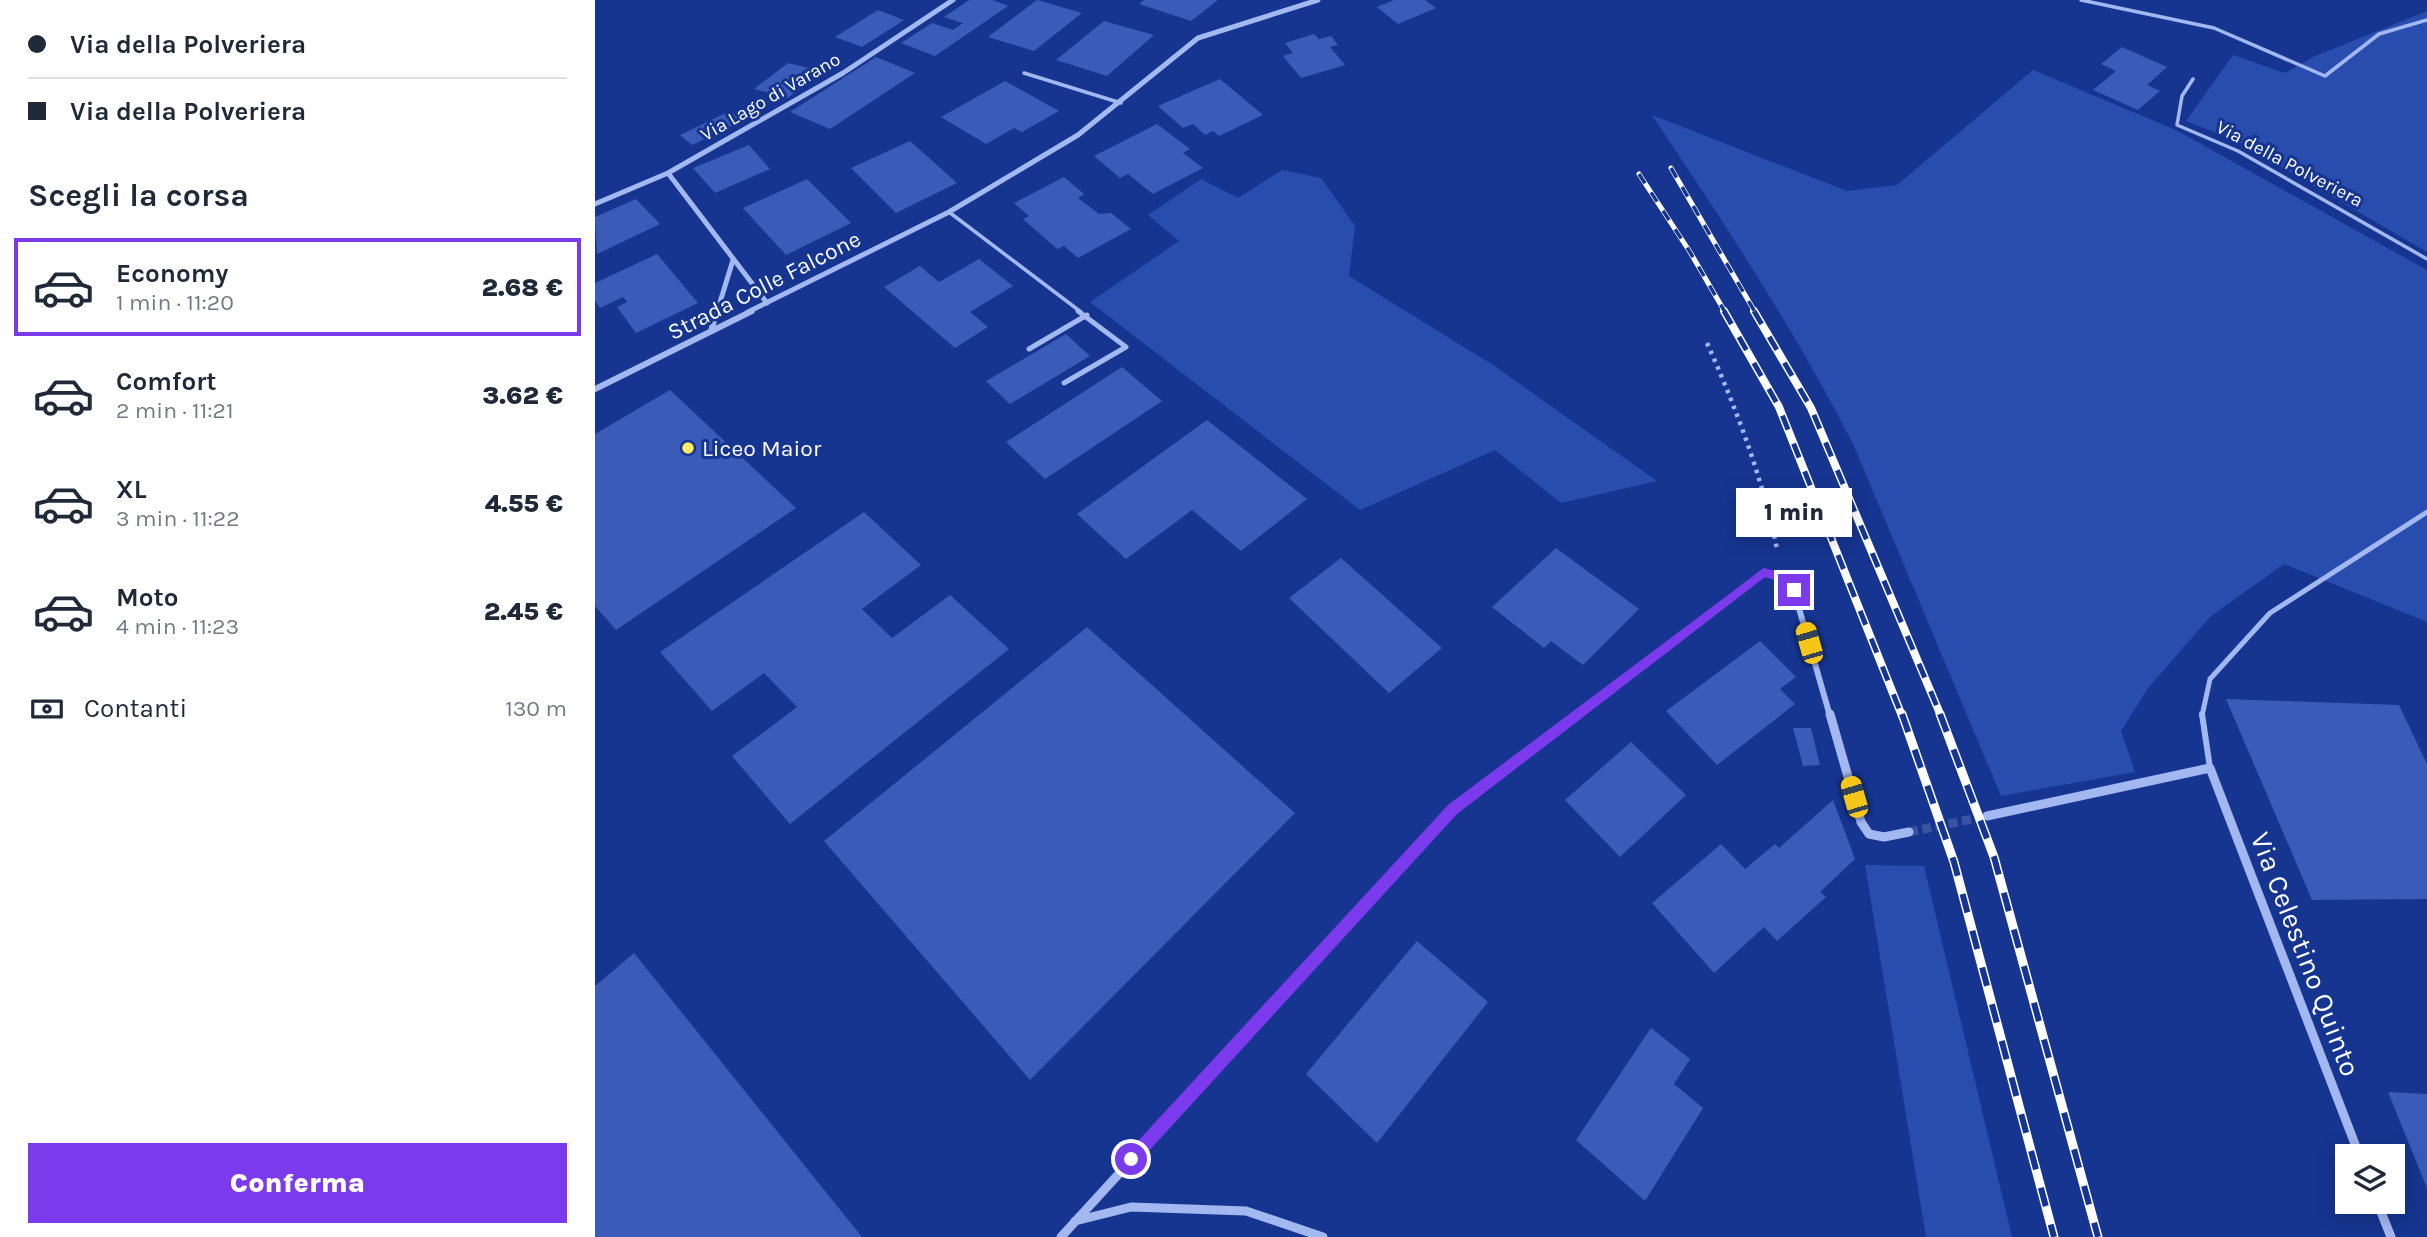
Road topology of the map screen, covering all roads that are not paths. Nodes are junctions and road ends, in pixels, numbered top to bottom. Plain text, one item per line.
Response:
1 (953, 0) edge
2 (1318, 0) edge
3 (2081, 0) edge
4 (2427, 20) edge
5 (1024, 72) dead end
6 (2193, 79) dead end
7 (1121, 103) junction
8 (668, 173) junction
9 (595, 204) edge
10 (949, 212) junction
11 (2427, 259) edge
12 (733, 260) junction
13 (768, 303) junction
14 (1087, 315) junction
15 (711, 331) junction
16 (1029, 349) dead end
17 (1065, 383) dead end
18 (595, 389) edge
19 (2427, 512) edge
20 (2210, 768) junction
21 (1987, 816) tunnel mouth
22 (1909, 832) tunnel mouth
23 (2355, 1144) edge
24 (2382, 1214) edge
25 (1074, 1221) junction
26 (1061, 1237) edge
27 (1322, 1237) edge
28 (2391, 1237) edge

1 - 8 street, Via Lago di Varano
2 - 7 street, Strada Colle Falcone
3 - 4 lane
5 - 7 lane
6 - 11 lane, Via della Polveriera
7 - 10 street, Strada Colle Falcone
8 - 9 street, Via Lago di Varano
8 - 12 street
10 - 13 street, Strada Colle Falcone
10 - 14 lane
12 - 13 street
12 - 15 street
13 - 15 street, Strada Colle Falcone
14 - 16 lane
14 - 17 lane
15 - 18 street, Strada Colle Falcone
19 - 20 lane
20 - 21 street
20 - 23 street, Via Celestino Quinto
22 - 25 street
24 - 28 street
25 - 26 street
25 - 27 street

